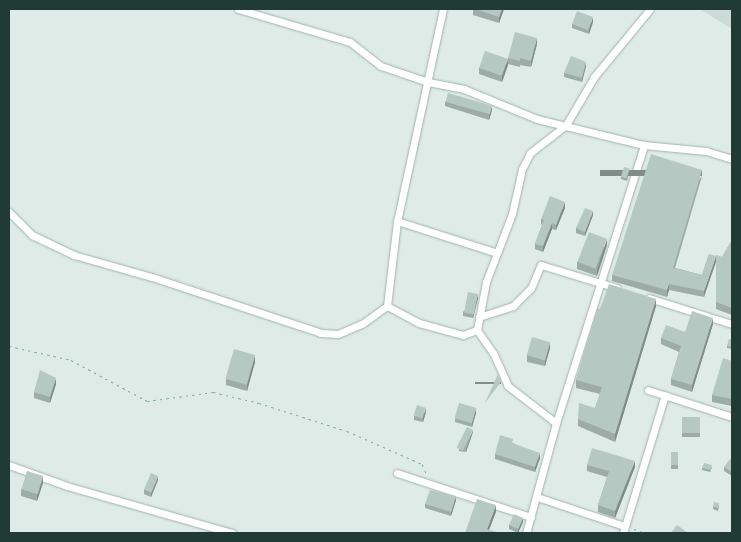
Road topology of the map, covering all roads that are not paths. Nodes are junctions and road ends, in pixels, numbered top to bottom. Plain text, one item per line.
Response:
1 (238, 9) edge
2 (443, 9) edge
3 (650, 9) edge
4 (428, 82) junction
5 (566, 125) junction
6 (644, 145) junction
7 (732, 159) edge
8 (9, 212) edge
9 (397, 221) junction
10 (497, 253) junction
11 (602, 284) junction
12 (630, 292) edge
13 (639, 295) edge
14 (387, 306) junction
15 (479, 317) junction
16 (732, 324) edge
17 (477, 330) junction
18 (648, 390) dead end
19 (665, 395) junction
20 (732, 417) edge
21 (556, 423) junction
22 (9, 465) edge
23 (397, 473) dead end
24 (537, 497) junction
25 (531, 516) junction
26 (623, 530) edge
27 (232, 533) edge
28 (526, 533) edge

1 - 4 street
2 - 4 street
3 - 5 street
4 - 5 street
4 - 9 street
5 - 6 street
5 - 10 street
6 - 7 street
6 - 11 street
8 - 14 street
9 - 10 street
9 - 14 street
10 - 15 street
11 - 12 street
11 - 15 street
11 - 21 street
13 - 16 street
14 - 17 street
15 - 17 street
17 - 21 street
18 - 19 street
19 - 20 street
19 - 26 street
21 - 24 street
22 - 27 street
23 - 25 street
24 - 25 street
24 - 26 street
25 - 28 street

